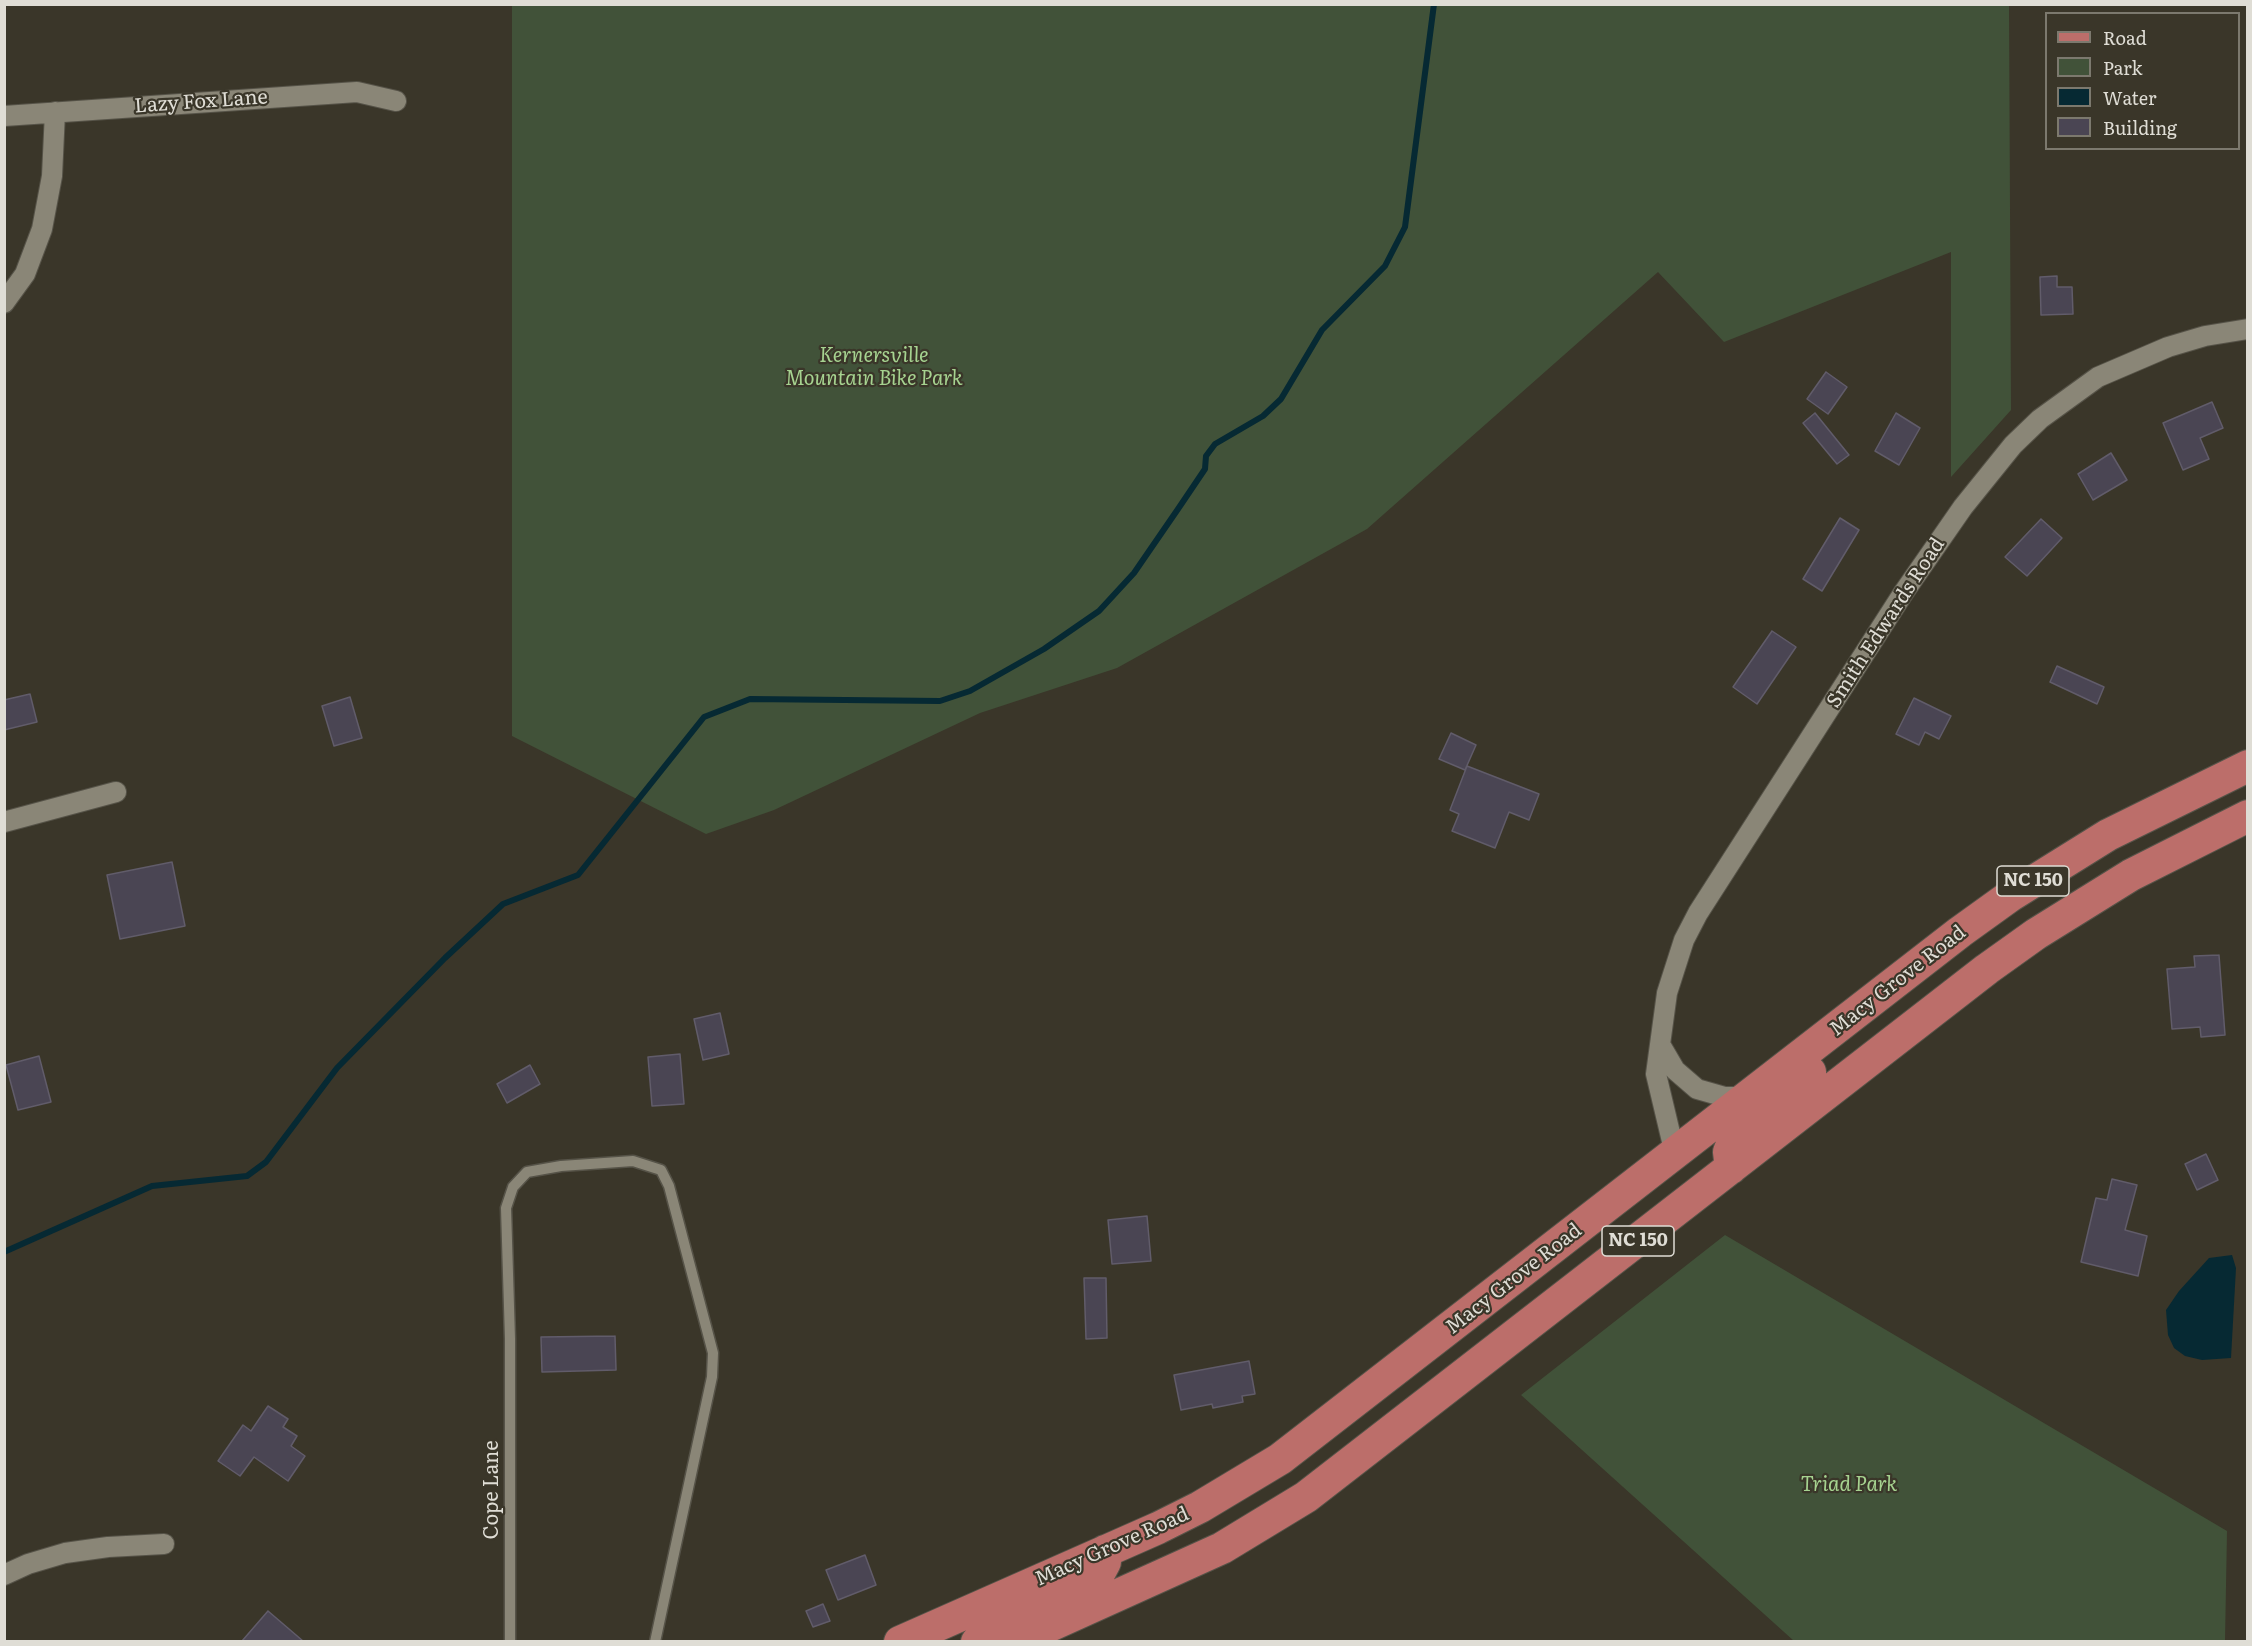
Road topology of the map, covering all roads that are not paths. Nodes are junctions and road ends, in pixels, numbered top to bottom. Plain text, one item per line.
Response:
1 (396, 101) dead end
2 (55, 112) junction
3 (4, 116) edge
4 (4, 303) edge
5 (2247, 329) edge
6 (2247, 766) edge
7 (116, 792) dead end
8 (2247, 816) edge
9 (4, 822) edge
10 (1960, 932) junction
11 (1661, 1046) junction
12 (1748, 1097) junction
13 (1675, 1154) junction
14 (1731, 1168) junction
15 (164, 1544) dead end
16 (1105, 1551) junction
17 (4, 1575) edge
18 (510, 1641) edge
19 (655, 1641) edge
20 (900, 1641) edge
21 (977, 1641) edge
22 (1014, 1641) edge

1 - 2 street, Lazy Fox Lane
2 - 3 street, Lazy Fox Lane
2 - 4 street
5 - 11 street, Smith Edwards Road
6 - 10 main road, Macy Grove Road / NC 150
7 - 9 street
8 - 14 main road, NC 150
10 - 12 main road, Macy Grove Road / NC 150
10 - 14 main road
11 - 12 street
11 - 13 street, Smith Edwards Road
12 - 13 main road, Macy Grove Road / NC 150
13 - 16 main road, Macy Grove Road / NC 150
14 - 22 main road, NC 150
15 - 17 street
16 - 20 main road, Macy Grove Road / NC 150
16 - 21 main road
18 - 19 lane, Cope Lane

